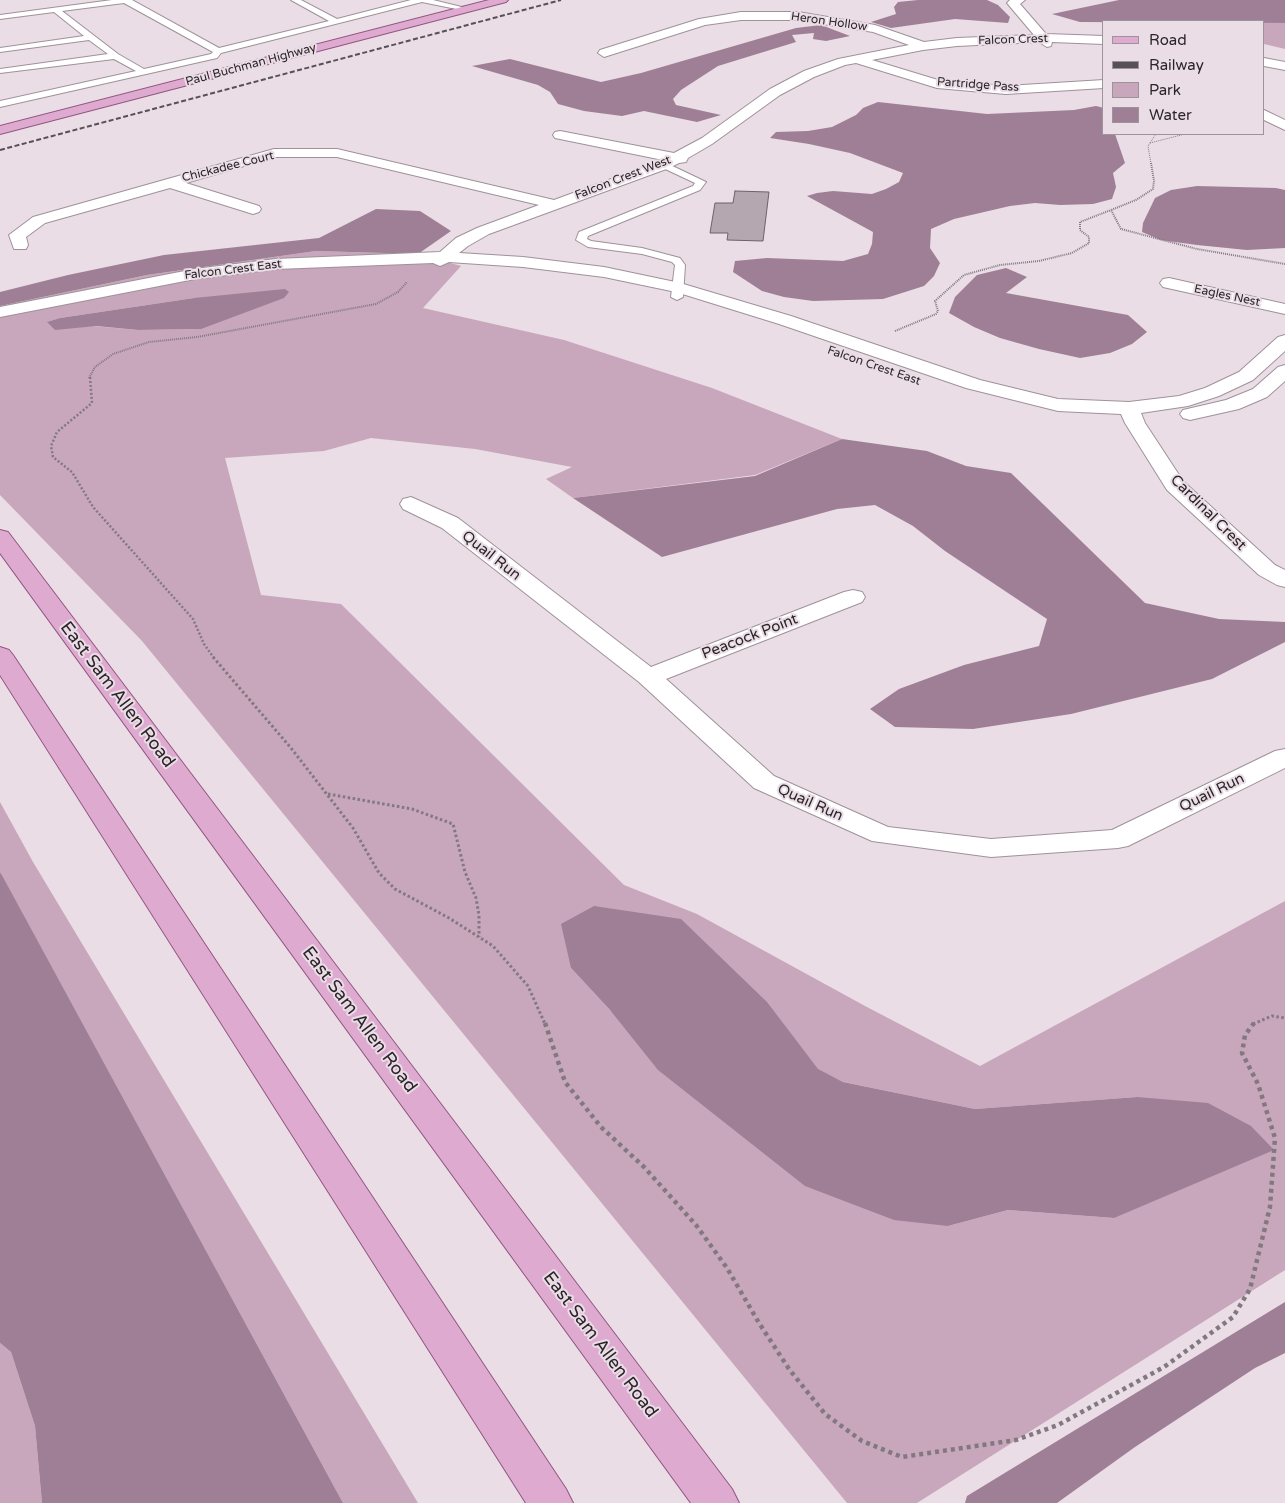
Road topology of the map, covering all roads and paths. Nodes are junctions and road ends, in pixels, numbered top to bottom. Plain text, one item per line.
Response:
1 (126, 0) edge
2 (295, 0) edge
3 (422, 0) edge
4 (502, 0) edge
5 (1019, 0) edge
6 (466, 9) junction
7 (56, 10) junction
8 (0, 17) edge
9 (52, 19) dead end
10 (336, 21) junction
11 (0, 26) edge
12 (91, 37) junction
13 (1045, 40) junction
14 (1102, 40) edge
15 (1102, 45) edge
16 (930, 48) junction
17 (0, 50) edge
18 (218, 51) junction
19 (604, 53) dead end
20 (115, 56) junction
21 (1265, 56) edge
22 (863, 60) junction
23 (1285, 60) edge
24 (1265, 62) edge
25 (1285, 66) edge
26 (0, 71) edge
27 (143, 72) junction
28 (1102, 84) edge
29 (766, 98) junction
30 (787, 100) junction
31 (0, 104) edge
32 (1265, 115) edge
33 (1285, 126) edge
34 (0, 130) edge
35 (560, 135) dead end
36 (1155, 135) edge
37 (1186, 135) edge
38 (1149, 143) junction
39 (672, 164) junction
40 (168, 182) junction
41 (554, 204) junction
42 (253, 210) dead end
43 (573, 210) junction
44 (1111, 210) junction
45 (20, 245) dead end
46 (446, 264) junction
47 (1285, 264) edge
48 (1168, 283) dead end
49 (157, 286) junction
50 (678, 292) junction
51 (1285, 309) edge
52 (0, 312) edge
53 (0, 324) edge
54 (891, 333) dead end
55 (1285, 341) edge
56 (900, 360) junction
57 (883, 369) junction
58 (1246, 376) junction
59 (1280, 381) edge
60 (1132, 415) junction
61 (411, 504) dead end
62 (0, 537) edge
63 (1285, 580) edge
64 (853, 597) dead end
65 (0, 655) edge
66 (648, 677) junction
67 (1285, 757) edge
68 (327, 794) junction
69 (479, 937) junction
70 (1285, 1018) edge
71 (550, 1503) edge
72 (717, 1503) edge

1 - 7 lane
1 - 18 lane
2 - 10 lane
3 - 6 lane
3 - 10 lane
4 - 6 main road, Paul Buchman Highway
5 - 13 street
6 - 34 main road, Paul Buchman Highway
7 - 8 lane
7 - 12 lane
9 - 11 lane
10 - 18 lane
12 - 17 lane
12 - 20 lane
13 - 14 street, Falcon Crest
13 - 15 street
13 - 16 street
16 - 19 street, Heron Hollow
16 - 22 street, Falcon Crest West
18 - 27 lane
20 - 26 lane
20 - 27 lane
21 - 23 street
22 - 28 street, Partridge Pass
22 - 29 street, Falcon Crest West
22 - 30 street
24 - 25 street
27 - 31 lane
29 - 30 street
29 - 39 street, Falcon Crest West
30 - 39 street
32 - 33 street
35 - 39 street
36 - 38 path
37 - 38 path
38 - 44 path
39 - 41 street, Falcon Crest West
39 - 43 street
39 - 50 lane
40 - 41 street, Chickadee Court
40 - 42 street
40 - 45 street, Chickadee Court
41 - 43 street, Chickadee Court
41 - 46 street, Falcon Crest West
43 - 46 street
44 - 47 path
44 - 54 path
46 - 49 street, Falcon Crest East
46 - 50 street, Falcon Crest East
46 - 68 path
48 - 51 street, Eagles Nest
49 - 52 street, Falcon Crest East
49 - 53 street, Falcon Crest East
50 - 56 street, Falcon Crest East
50 - 57 street, Falcon Crest East
55 - 58 street, Falcon Crest East
56 - 57 street
56 - 60 street, Falcon Crest East
57 - 60 street, Falcon Crest East
58 - 59 street
58 - 60 street, Falcon Crest East
59 - 60 street, Falcon Crest East
60 - 63 street, Cardinal Crest
61 - 66 street, Quail Run
62 - 72 main road, East Sam Allen Road
64 - 66 street, Peacock Point
65 - 71 main road
66 - 67 street, Quail Run
68 - 69 path
68 - 69 path
69 - 70 path

